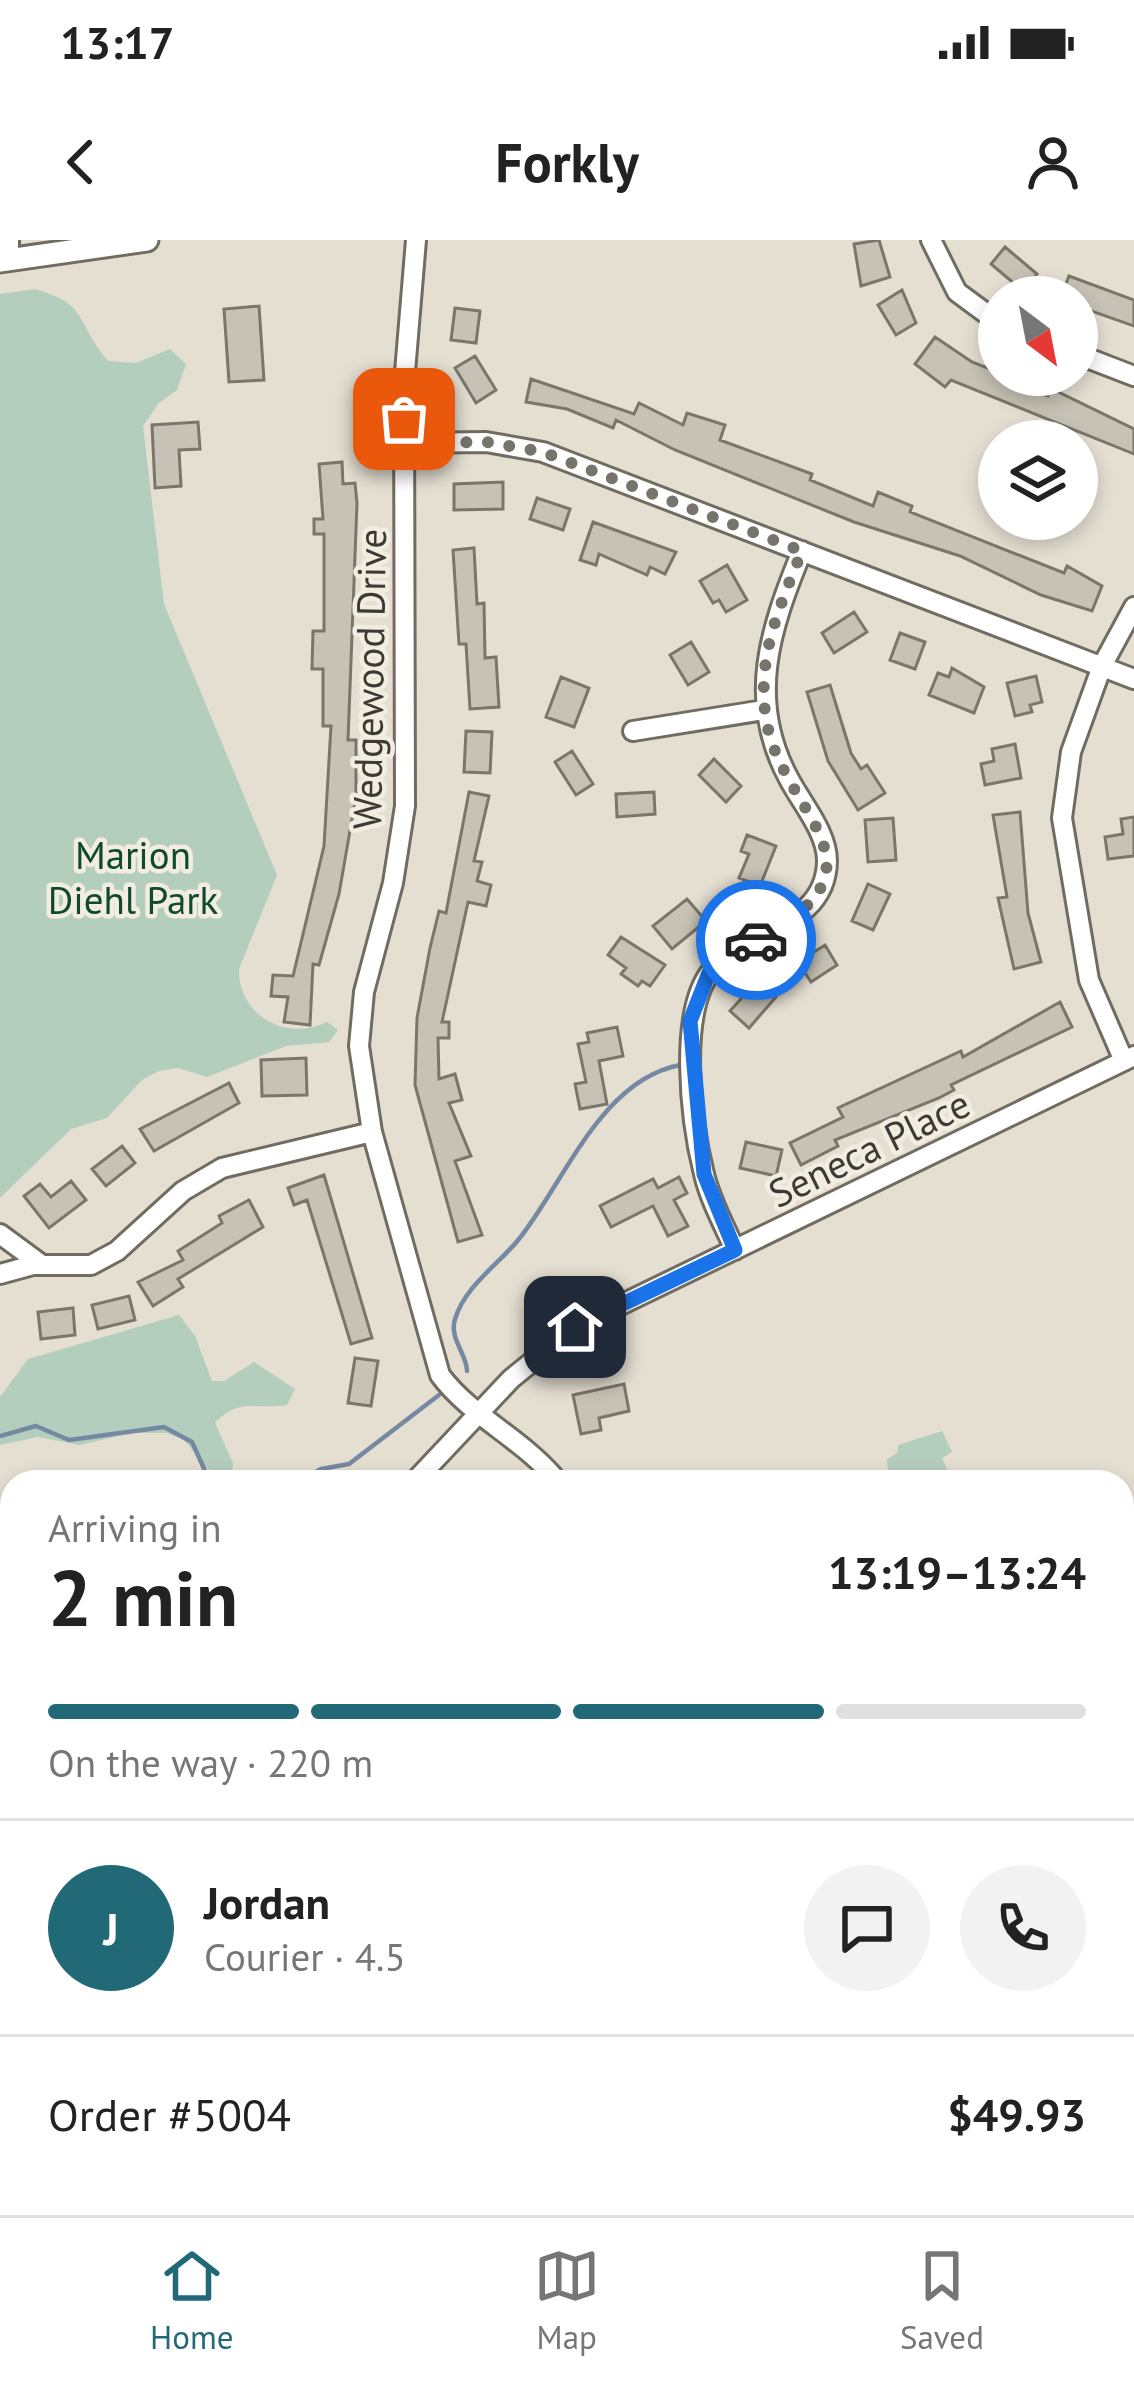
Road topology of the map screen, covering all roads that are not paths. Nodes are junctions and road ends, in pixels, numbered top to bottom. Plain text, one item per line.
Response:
1 (147, 240) edge
2 (416, 240) edge
3 (931, 240) edge
4 (6, 254) edge
5 (978, 307) edge
6 (1098, 362) edge
7 (1134, 376) edge
8 (404, 443) junction
9 (802, 551) junction
10 (1134, 607) edge
11 (1102, 666) junction
12 (1134, 679) edge
13 (764, 710) junction
14 (633, 731) dead end
15 (1129, 1059) edge
16 (372, 1132) junction
17 (0, 1234) edge
18 (735, 1250) junction
19 (42, 1265) junction
20 (0, 1274) edge
21 (482, 1411) junction
22 (426, 1470) edge
23 (547, 1470) edge

1 - 4 main road
2 - 8 street, Wedgewood Drive
3 - 5 street
6 - 7 street
8 - 9 street
8 - 16 street, Wedgewood Drive
9 - 11 street
9 - 13 street
10 - 11 street
11 - 12 street
11 - 15 street
13 - 14 street
13 - 18 street
15 - 18 street, Seneca Place
16 - 19 street
16 - 21 street, Wedgewood Drive
17 - 19 street
18 - 21 street, Seneca Place
19 - 20 street
21 - 22 street, Seneca Place
21 - 23 street, Wedgewood Drive

